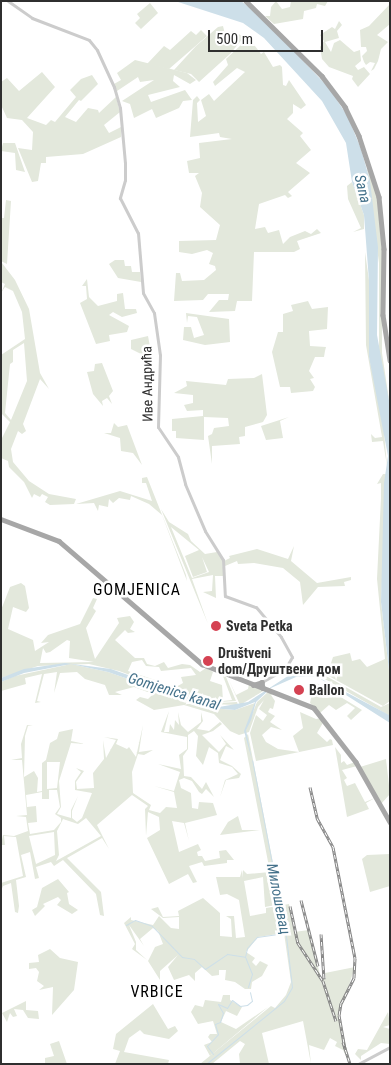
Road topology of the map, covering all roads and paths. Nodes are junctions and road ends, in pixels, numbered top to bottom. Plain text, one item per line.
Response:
1 (8, 1) edge
2 (246, 1) edge
3 (390, 360) edge
4 (1, 519) edge
5 (262, 684) junction
6 (390, 822) edge
7 (390, 1047) edge
8 (358, 1064) edge

1 - 5 street, Иве Андрића
2 - 3 main road
4 - 5 main road
5 - 6 main road
7 - 8 street

